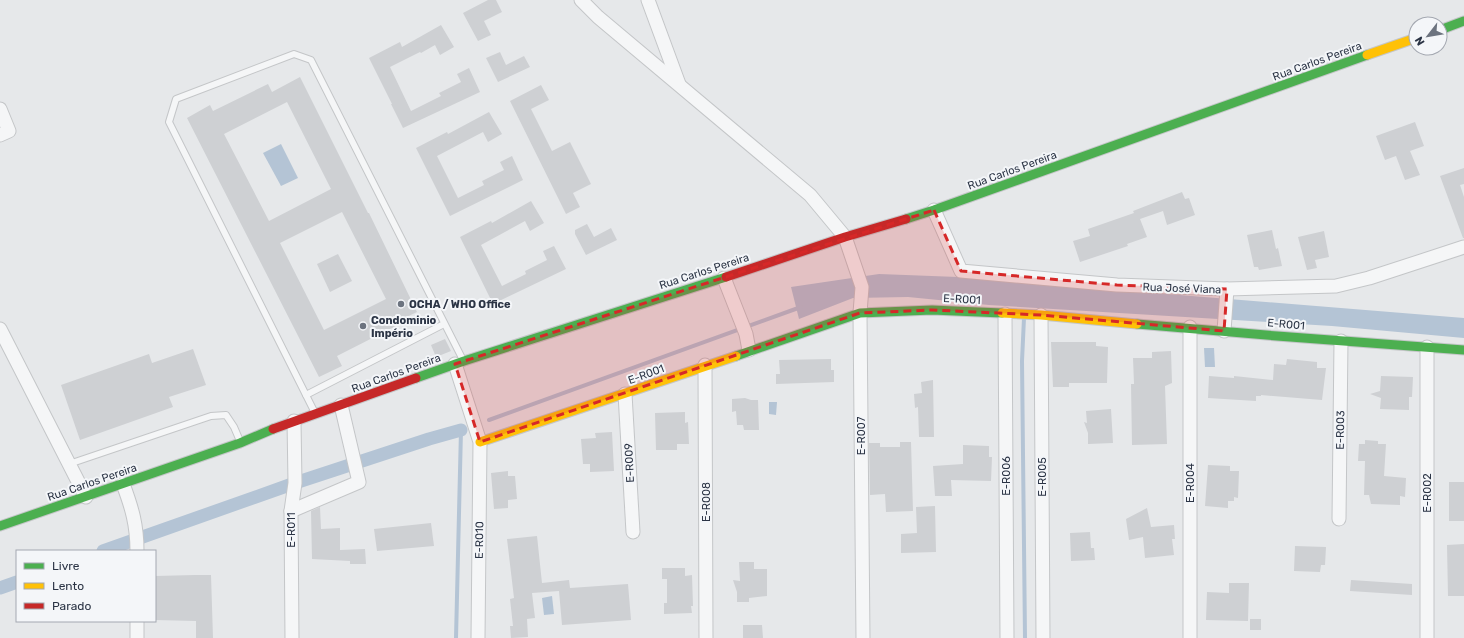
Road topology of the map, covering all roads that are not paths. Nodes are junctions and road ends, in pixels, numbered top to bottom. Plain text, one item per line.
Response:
1 (581, 0) edge
2 (648, 0) edge
3 (1464, 21) edge
4 (1448, 27) edge
5 (1408, 41) edge
6 (680, 86) junction
7 (0, 108) edge
8 (0, 135) edge
9 (934, 210) junction
10 (844, 236) junction
11 (1464, 247) edge
12 (724, 278) junction
13 (1227, 289) junction
14 (860, 313) junction
15 (1005, 314) junction
16 (1041, 315) junction
17 (444, 324) junction
18 (1190, 327) junction
19 (0, 329) edge
20 (1224, 331) junction
21 (1341, 341) junction
22 (1427, 347) junction
23 (749, 350) junction
24 (1464, 350) edge
25 (460, 363) junction
26 (705, 365) junction
27 (625, 394) junction
28 (306, 395) junction
29 (341, 406) junction
30 (316, 414) junction
31 (294, 421) junction
32 (480, 442) junction
33 (240, 443) junction
34 (69, 464) junction
35 (123, 484) junction
36 (86, 497) junction
37 (291, 511) junction
38 (1339, 519) dead end
39 (0, 526) edge
40 (632, 532) dead end
41 (137, 550) edge
42 (137, 622) edge
43 (137, 638) edge
44 (292, 638) edge
45 (478, 638) edge
46 (706, 638) edge
47 (863, 638) edge
48 (1007, 638) edge
49 (1043, 638) edge
50 (1190, 638) edge
51 (1427, 638) edge

1 - 6 street
2 - 6 street
3 - 4 street
5 - 9 street, Rua Carlos Pereira
6 - 10 street
7 - 8 street
9 - 10 street, Rua Carlos Pereira
9 - 13 street, Rua José Viana
10 - 12 street, Rua Carlos Pereira
10 - 14 street, E-R007
11 - 13 street, Rua José Viana
12 - 23 street
12 - 25 street, Rua Carlos Pereira
13 - 20 street
14 - 15 street, E-R001
14 - 23 street, E-R001
14 - 47 street, E-R007
15 - 16 street, E-R001
15 - 48 street, E-R006
16 - 18 street, E-R001
16 - 49 street, E-R005
17 - 25 lane
17 - 28 lane
17 - 28 lane
18 - 20 street, E-R001
18 - 50 street, E-R004
19 - 34 street
20 - 21 street, E-R001
21 - 22 street, E-R001
21 - 38 street, E-R003
22 - 24 street, E-R001
22 - 51 street, E-R002
23 - 26 street, E-R001
25 - 29 street, Rua Carlos Pereira
25 - 32 street, E-R010
26 - 27 street, E-R001
26 - 46 street, E-R008
27 - 32 street, E-R001
27 - 40 street, E-R009
28 - 30 lane
29 - 30 street, Rua Carlos Pereira
29 - 37 street
30 - 31 street, Rua Carlos Pereira
31 - 33 street, Rua Carlos Pereira
31 - 37 street, E-R011
32 - 45 street, E-R010
33 - 34 lane
33 - 35 street, Rua Carlos Pereira
34 - 36 street
35 - 36 street, Rua Carlos Pereira
35 - 41 street
36 - 39 street, Rua Carlos Pereira
37 - 44 street, E-R011
42 - 43 street

